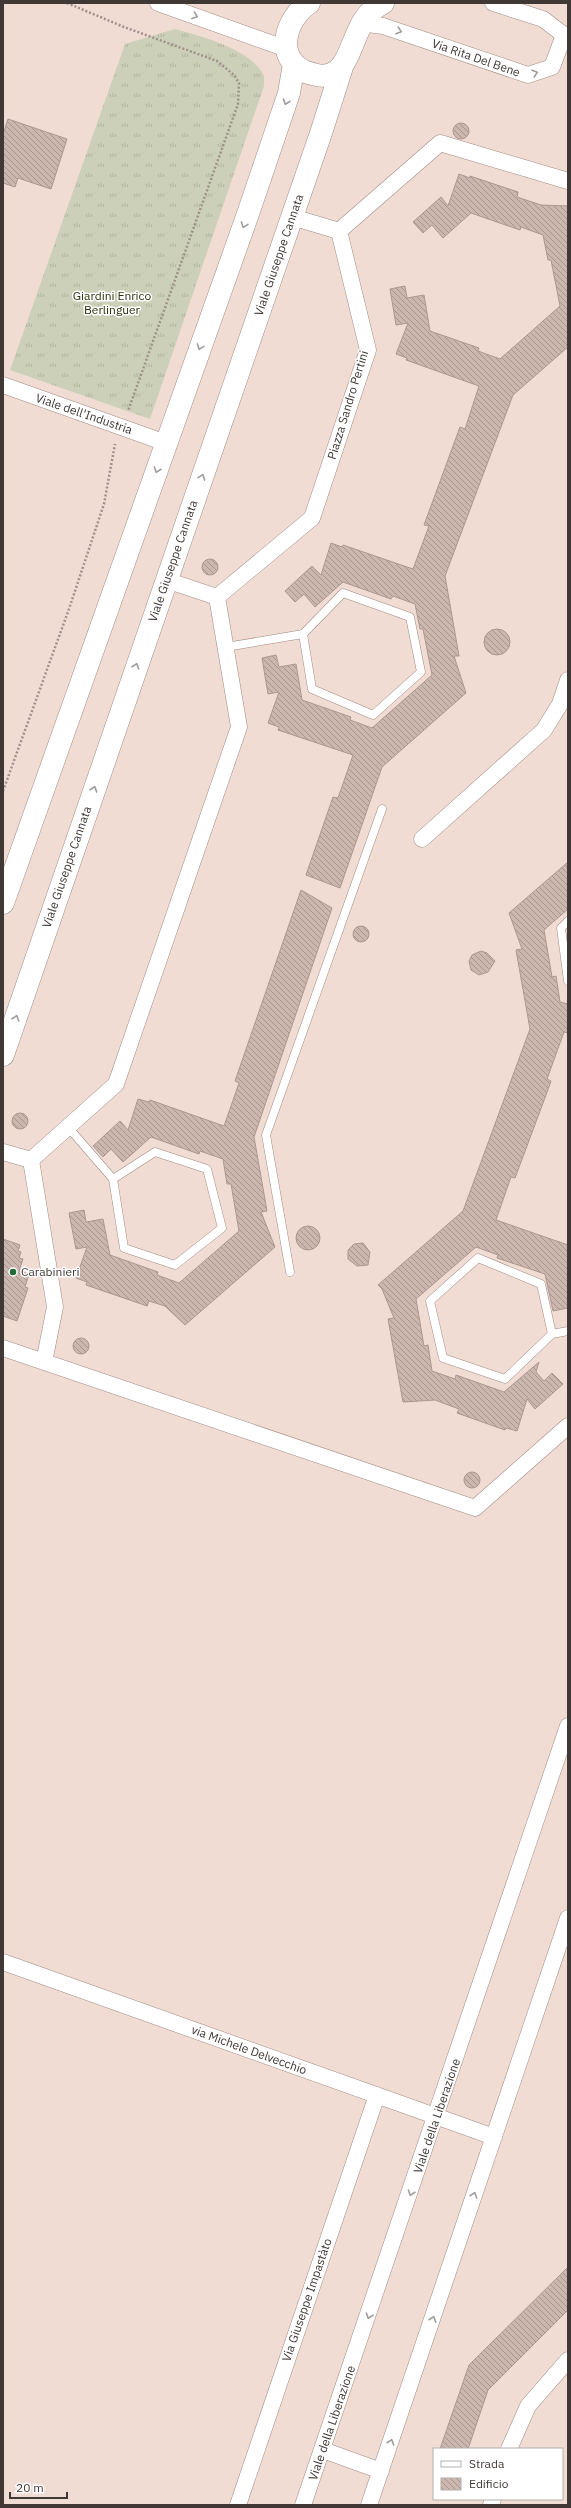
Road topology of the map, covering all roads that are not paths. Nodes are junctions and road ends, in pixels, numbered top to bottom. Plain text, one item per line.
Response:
1 (158, 3) edge
2 (309, 3) edge
3 (383, 3) edge
4 (493, 3) edge
5 (527, 8) edge
6 (361, 23) junction
7 (290, 57) junction
8 (342, 67) junction
9 (568, 181) edge
10 (292, 217) junction
11 (338, 231) junction
12 (3, 385) edge
13 (166, 443) junction
14 (166, 580) junction
15 (217, 597) junction
16 (303, 634) junction
17 (226, 647) junction
18 (568, 680) edge
19 (382, 809) dead end
20 (422, 839) dead end
21 (3, 903) edge
22 (568, 921) edge
23 (568, 981) edge
24 (3, 1055) edge
25 (68, 1127) junction
26 (3, 1152) edge
27 (31, 1160) junction
28 (113, 1179) junction
29 (290, 1272) dead end
30 (568, 1331) edge
31 (552, 1334) junction
32 (3, 1348) edge
33 (44, 1362) junction
34 (568, 1426) edge
35 (568, 1726) edge
36 (568, 1918) edge
37 (3, 1962) edge
38 (377, 2095) junction
39 (437, 2116) junction
40 (494, 2137) junction
41 (568, 2360) edge
42 (509, 2448) edge
43 (323, 2450) junction
44 (381, 2471) junction
45 (238, 2505) edge
46 (303, 2505) edge
47 (369, 2505) edge

1 -> 7 street
2 - 7 street
3 - 6 street, Viale Giuseppe Cannata
4 - 5 street, Via Rita Del Bene
6 -> 5 street, Via Rita Del Bene
6 - 8 street, Viale Giuseppe Cannata
7 - 8 street
7 -> 13 street
8 - 10 street, Viale Giuseppe Cannata
9 - 11 street
10 - 11 street
14 -> 10 street, Viale Giuseppe Cannata
11 - 15 street, Piazza Sandro Pertini
12 - 13 street, Viale dell'Industria
13 -> 21 street
14 - 15 street
24 -> 14 street, Viale Giuseppe Cannata
15 - 17 street
16 - 16 lane
16 - 17 lane
17 - 25 street
18 - 20 street
19 - 29 lane
22 - 23 lane
25 - 27 street
25 - 28 lane
26 - 27 street
27 - 33 street
28 - 28 lane
30 - 31 lane
31 - 31 lane
32 - 33 street
33 - 34 street
35 - 39 street, Viale della Liberazione
36 - 40 street
37 - 38 street, via Michele Delvecchio
38 - 39 street, via Michele Delvecchio
38 - 45 street, Via Giuseppe Impastàto
39 - 40 street, via Michele Delvecchio
39 -> 43 street, Viale della Liberazione
44 -> 40 street
41 - 42 street
43 - 44 street
43 - 46 street, Viale della Liberazione
44 - 47 street

